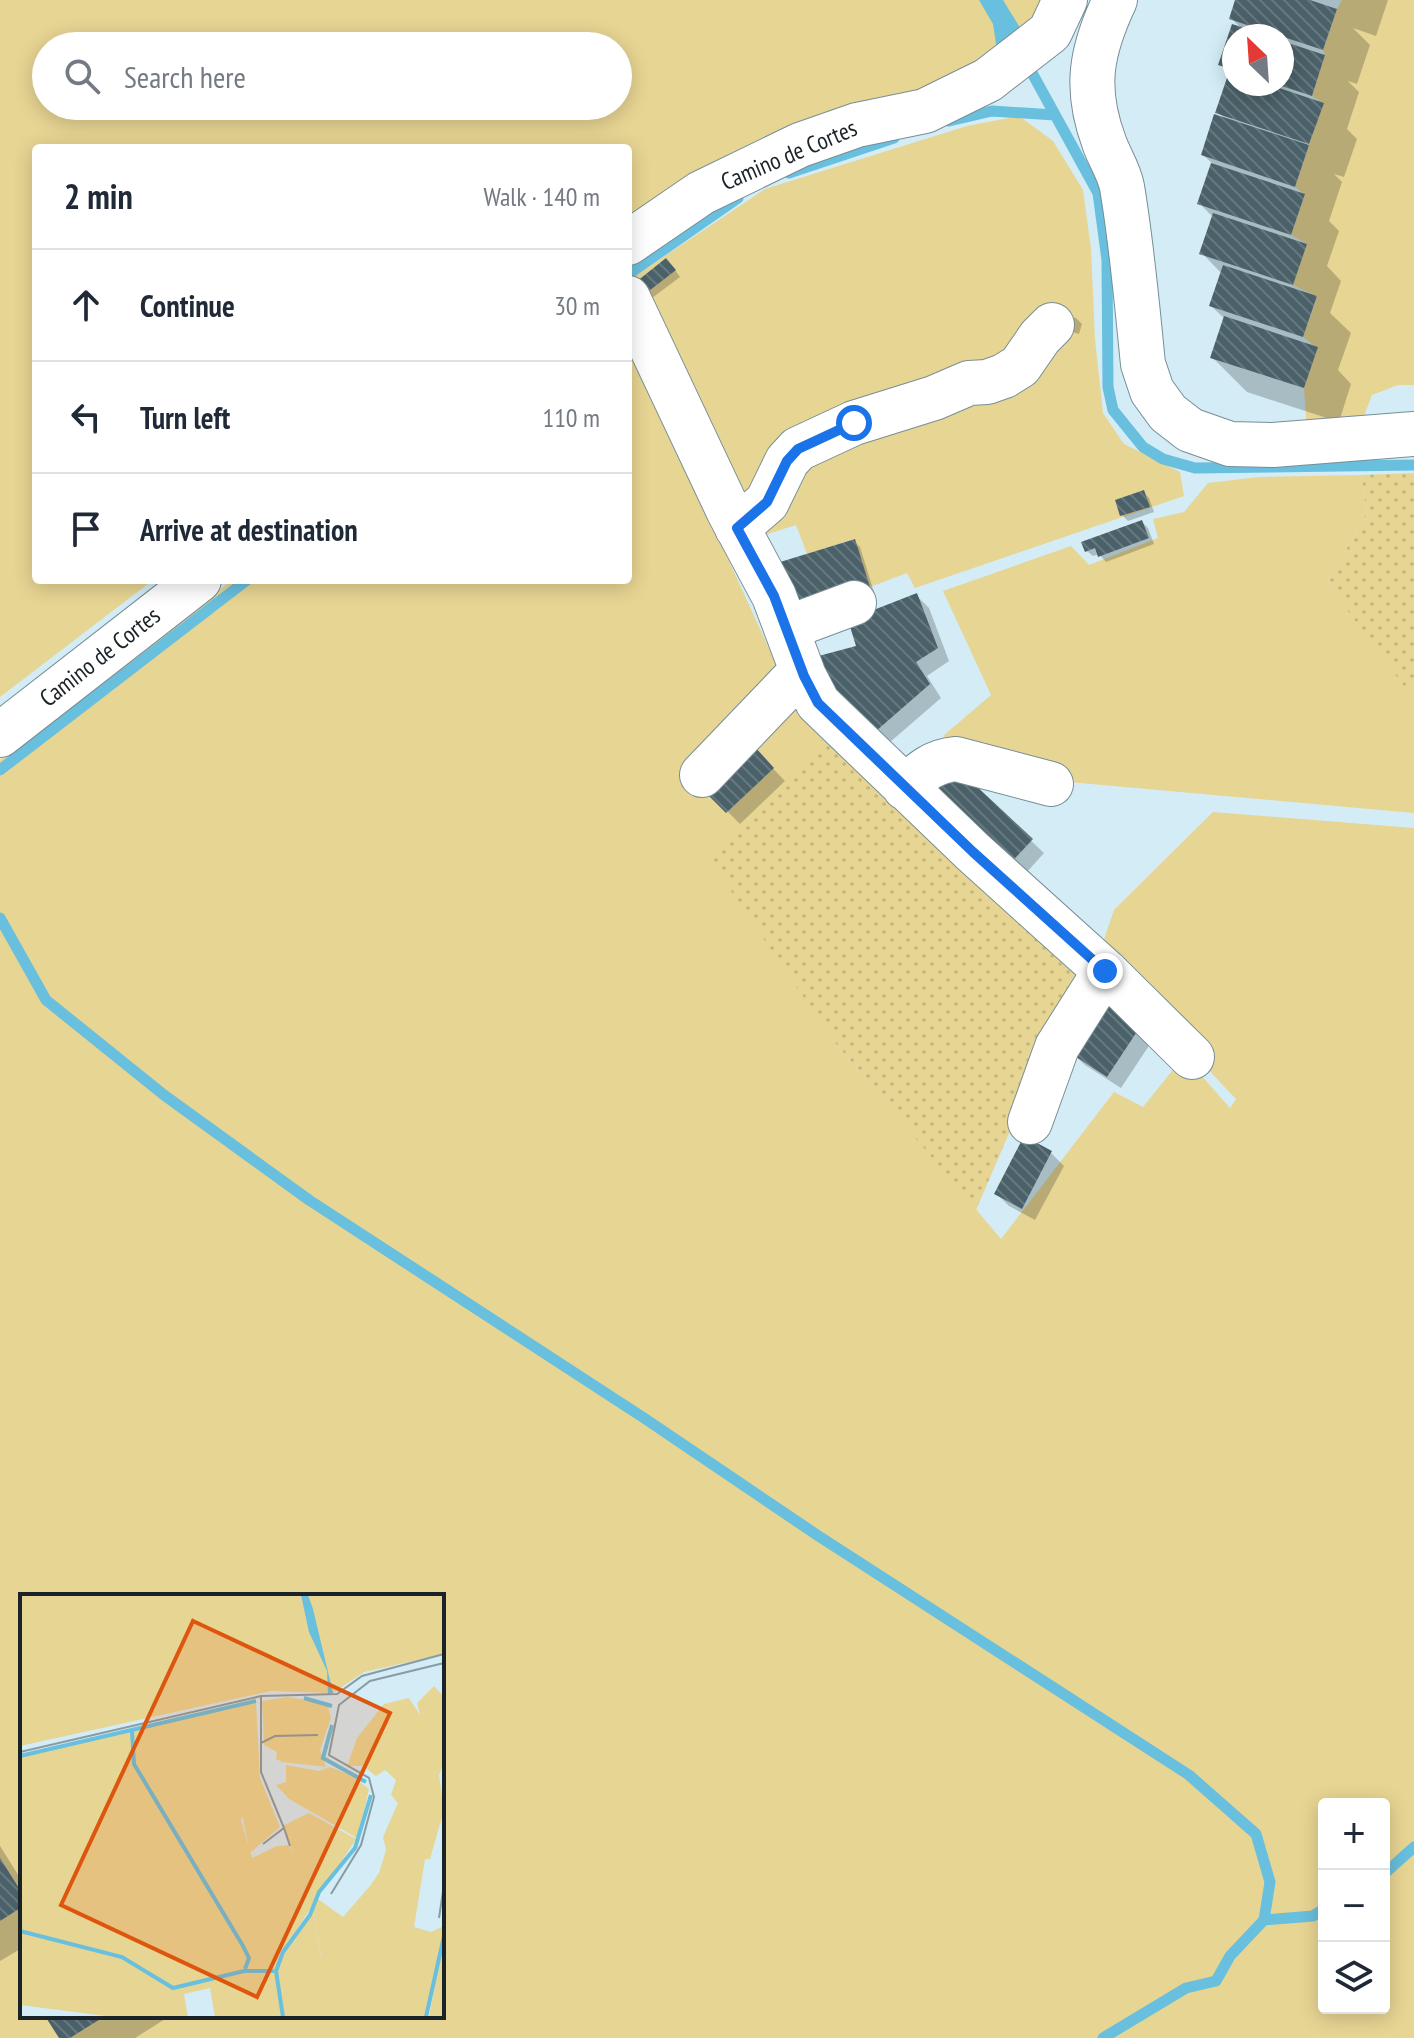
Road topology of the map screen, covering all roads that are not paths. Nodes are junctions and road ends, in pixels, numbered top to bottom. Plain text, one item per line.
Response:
1 (1115, 0) edge
2 (1058, 16) edge
3 (632, 240) edge
4 (632, 306) edge
5 (1052, 325) dead end
6 (1414, 434) edge
7 (737, 528) junction
8 (194, 584) edge
9 (854, 603) dead end
10 (787, 628) junction
11 (804, 676) junction
12 (0, 735) edge
13 (702, 775) dead end
14 (1051, 784) dead end
15 (905, 788) junction
16 (1100, 967) junction
17 (1192, 1057) dead end
18 (1030, 1122) dead end

1 - 6 street
2 - 3 street, Camino de Cortes
4 - 7 street
5 - 7 street
7 - 10 street
8 - 12 street, Camino de Cortes
9 - 10 street
10 - 11 street
11 - 13 street
11 - 15 street
14 - 15 street
15 - 16 street
16 - 17 street
16 - 18 street

